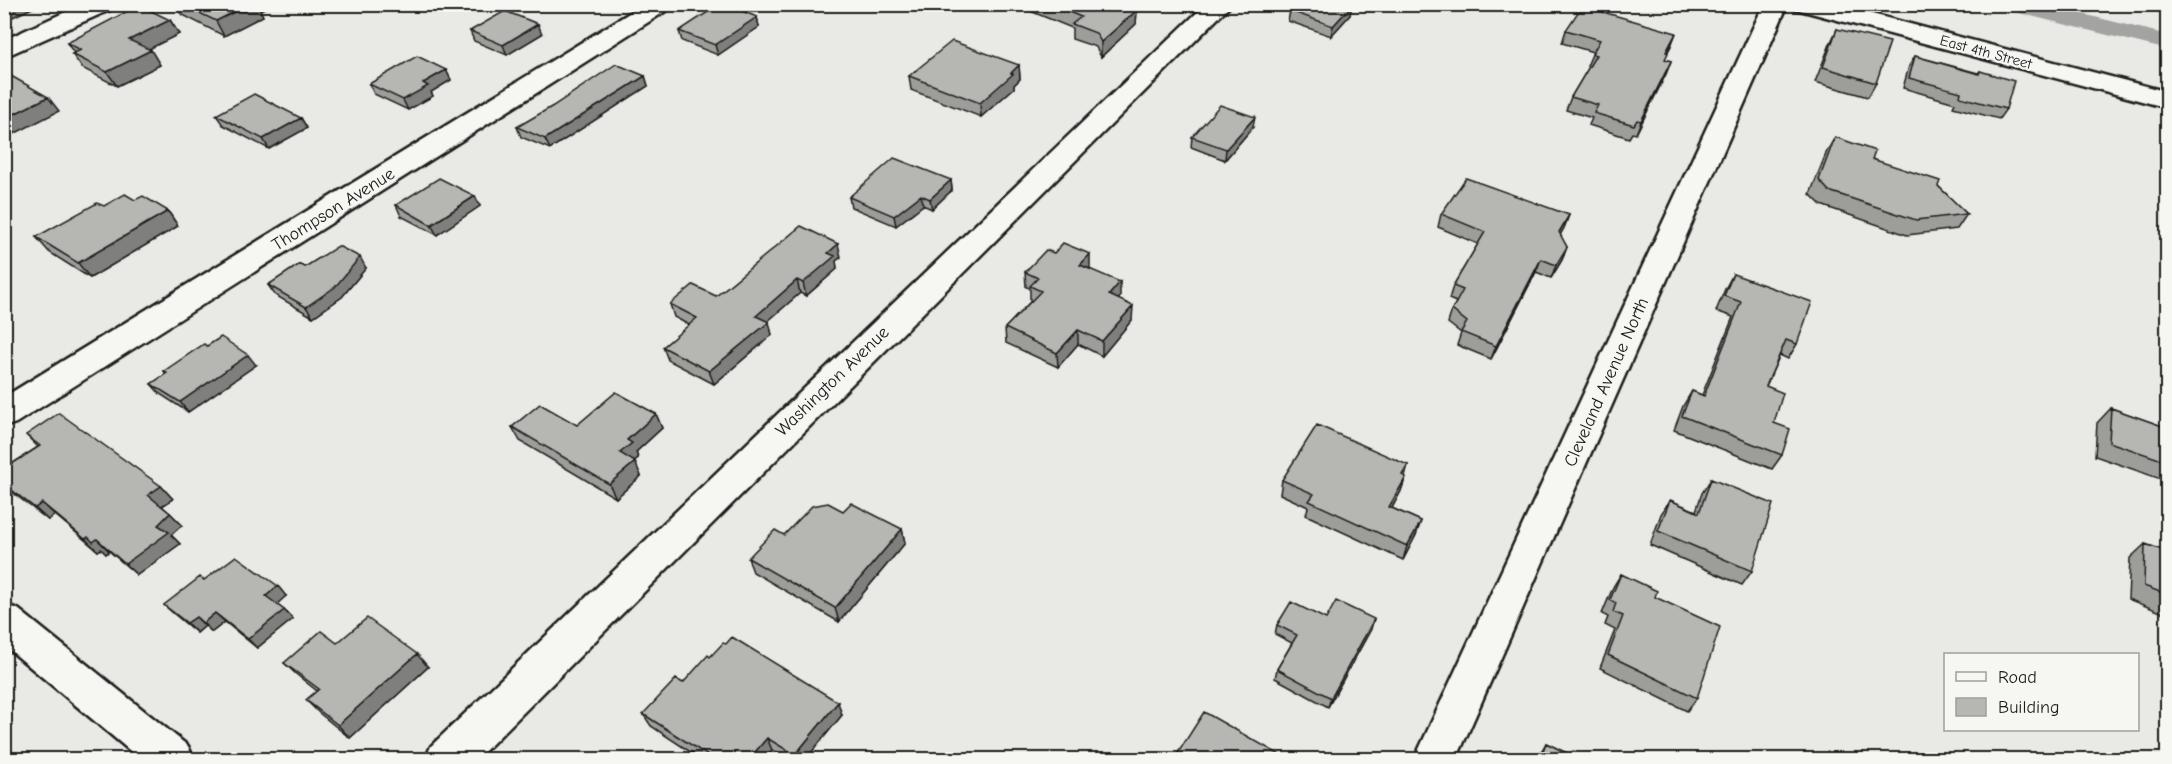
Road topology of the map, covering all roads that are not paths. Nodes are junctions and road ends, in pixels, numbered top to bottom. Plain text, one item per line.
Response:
1 (104, 4) edge
2 (661, 4) edge
3 (1220, 4) edge
4 (1776, 4) edge
5 (1804, 4) edge
6 (4, 50) edge
7 (2168, 100) edge
8 (4, 414) edge
9 (4, 621) edge
10 (172, 759) edge
11 (446, 759) edge
12 (1435, 759) edge

1 - 6 street
2 - 8 street, Thompson Avenue
3 - 11 street, Washington Avenue
4 - 12 street, Cleveland Avenue North
5 - 7 street, East 4th Street
9 - 10 street

